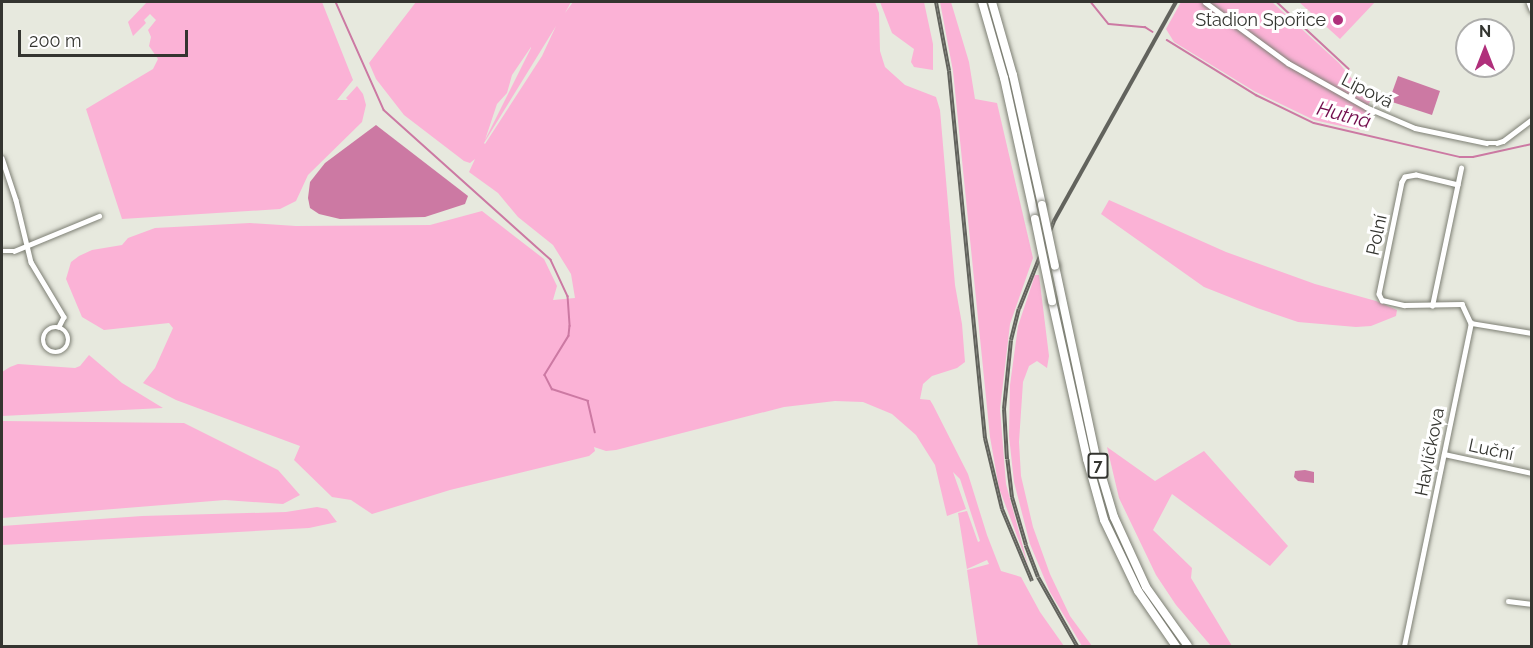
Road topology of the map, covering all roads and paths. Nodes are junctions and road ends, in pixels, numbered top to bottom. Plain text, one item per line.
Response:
1 (982, 2) edge
2 (992, 2) edge
3 (1205, 2) edge
4 (1529, 2) edge
5 (1532, 10) edge
6 (1532, 119) edge
7 (2, 158) edge
8 (1461, 168) dead end
9 (1458, 184) junction
10 (99, 216) dead end
11 (27, 246) junction
12 (2, 251) edge
13 (1432, 306) junction
14 (1471, 323) junction
15 (59, 327) junction
16 (1532, 333) edge
17 (1444, 454) junction
18 (1532, 472) edge
19 (1508, 601) dead end
20 (1532, 604) edge
21 (1176, 646) edge
22 (1188, 646) edge
23 (1404, 646) edge

1 - 21 highway, 7, bridge
2 - 22 highway, 7, bridge
3 - 6 street, Lipová
4 - 5 street
7 - 11 street
8 - 9 street
9 - 13 street
9 - 13 street, Polní
10 - 11 street
11 - 12 street
11 - 15 street
13 - 14 street, Polní
14 - 16 street
14 - 17 street, Havlíčkova
15 - 15 street
17 - 18 street, Luční
17 - 23 street, Havlíčkova
19 - 20 street

